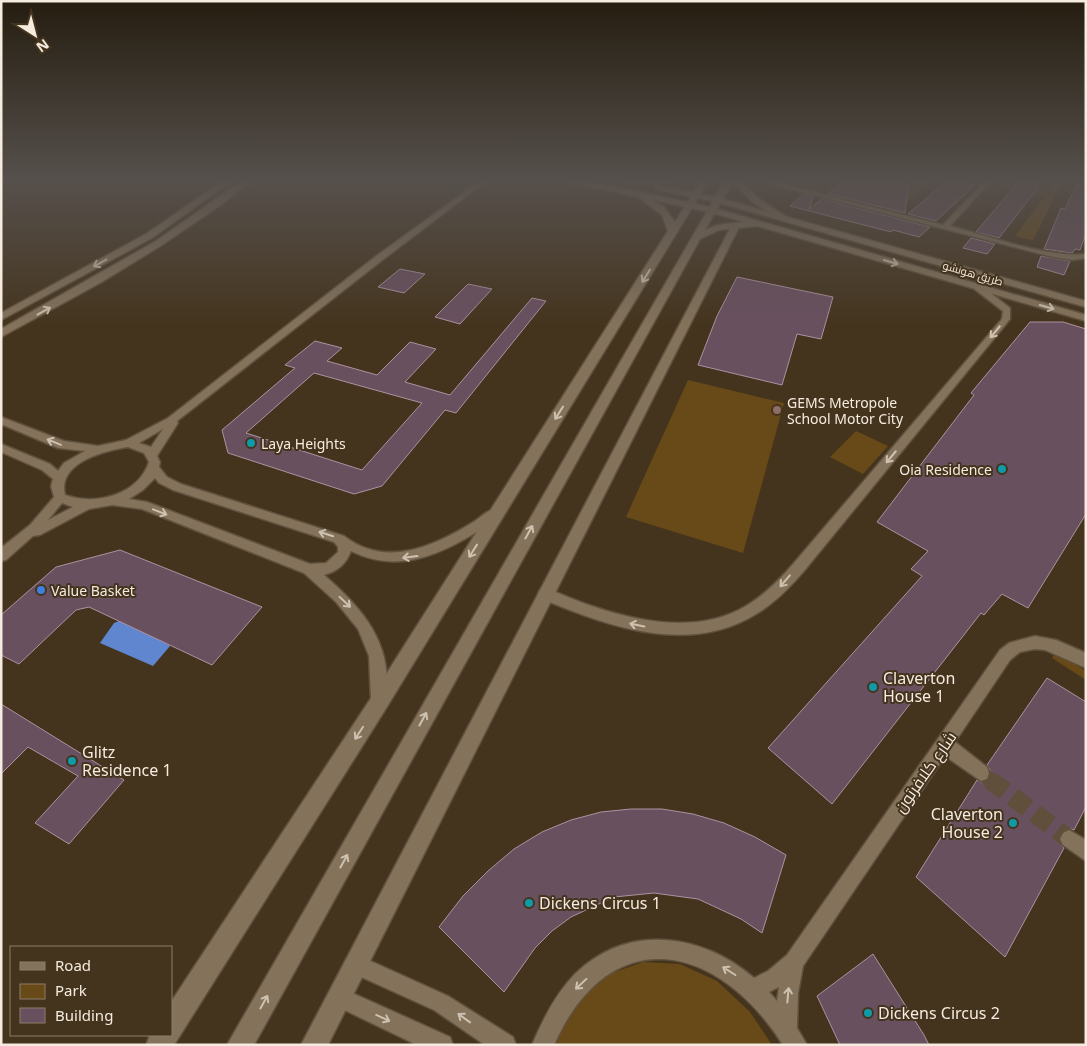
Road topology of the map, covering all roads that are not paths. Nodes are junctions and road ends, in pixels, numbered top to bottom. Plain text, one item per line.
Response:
1 (159, 229) edge
2 (182, 229) edge
3 (419, 229) edge
4 (673, 229) edge
5 (675, 229) edge
6 (700, 229) edge
7 (715, 229) edge
8 (734, 229) edge
9 (777, 229) edge
10 (821, 229) edge
11 (952, 229) edge
12 (673, 232) junction
13 (695, 238) junction
14 (1086, 256) edge
15 (997, 278) junction
16 (976, 286) junction
17 (1086, 294) edge
18 (1086, 304) edge
19 (1, 317) edge
20 (1086, 318) edge
21 (1, 334) edge
22 (181, 413) junction
23 (1, 420) edge
24 (129, 443) junction
25 (1, 448) edge
26 (102, 448) junction
27 (153, 453) junction
28 (154, 469) junction
29 (59, 478) junction
30 (60, 498) junction
31 (113, 501) junction
32 (85, 506) junction
33 (499, 511) junction
34 (23, 539) junction
35 (344, 542) junction
36 (1, 556) edge
37 (309, 569) junction
38 (545, 594) junction
39 (1086, 661) edge
40 (378, 704) junction
41 (944, 744) junction
42 (981, 773) tunnel mouth
43 (1069, 839) tunnel mouth
44 (1086, 852) edge
45 (794, 962) junction
46 (355, 964) junction
47 (754, 989) junction
48 (339, 997) junction
49 (172, 1023) edge
50 (791, 1036) edge
51 (240, 1045) edge
52 (314, 1045) edge
53 (442, 1045) edge
54 (505, 1045) edge
55 (543, 1045) edge

1 -> 19 street
21 -> 2 street
3 - 22 street
4 - 12 street
5 - 12 street
6 - 13 street
7 - 13 street
8 - 38 street
9 -> 16 street, طريق هونشو
10 - 15 street, طريق هونشو
11 - 14 street
12 -> 33 street
51 -> 13 street
15 - 17 street
15 - 18 street, طريق هونشو
16 -> 20 street, طريق هونشو
16 -> 38 street
22 - 24 street
22 - 27 street
26 -> 23 street
24 - 26 street
24 - 27 street
25 - 29 street
26 - 29 street
27 - 28 street
28 - 31 street
35 -> 28 street
29 - 30 street
30 - 32 street
30 - 34 street
31 - 32 street
31 -> 37 street
32 - 34 street
33 -> 35 street
33 -> 40 street
34 - 36 street
35 - 37 street
37 -> 40 street
38 - 46 street
39 - 41 street, شارع كلافرتون
40 -> 49 street
41 - 42 street
41 - 45 street, شارع كلافرتون
43 - 44 street
45 - 47 street, شارع كلافرتون
50 -> 45 street, شارع كلافرتون
46 - 48 street
54 -> 46 street
47 - 50 street
47 -> 55 street
48 - 52 street
48 -> 53 street

